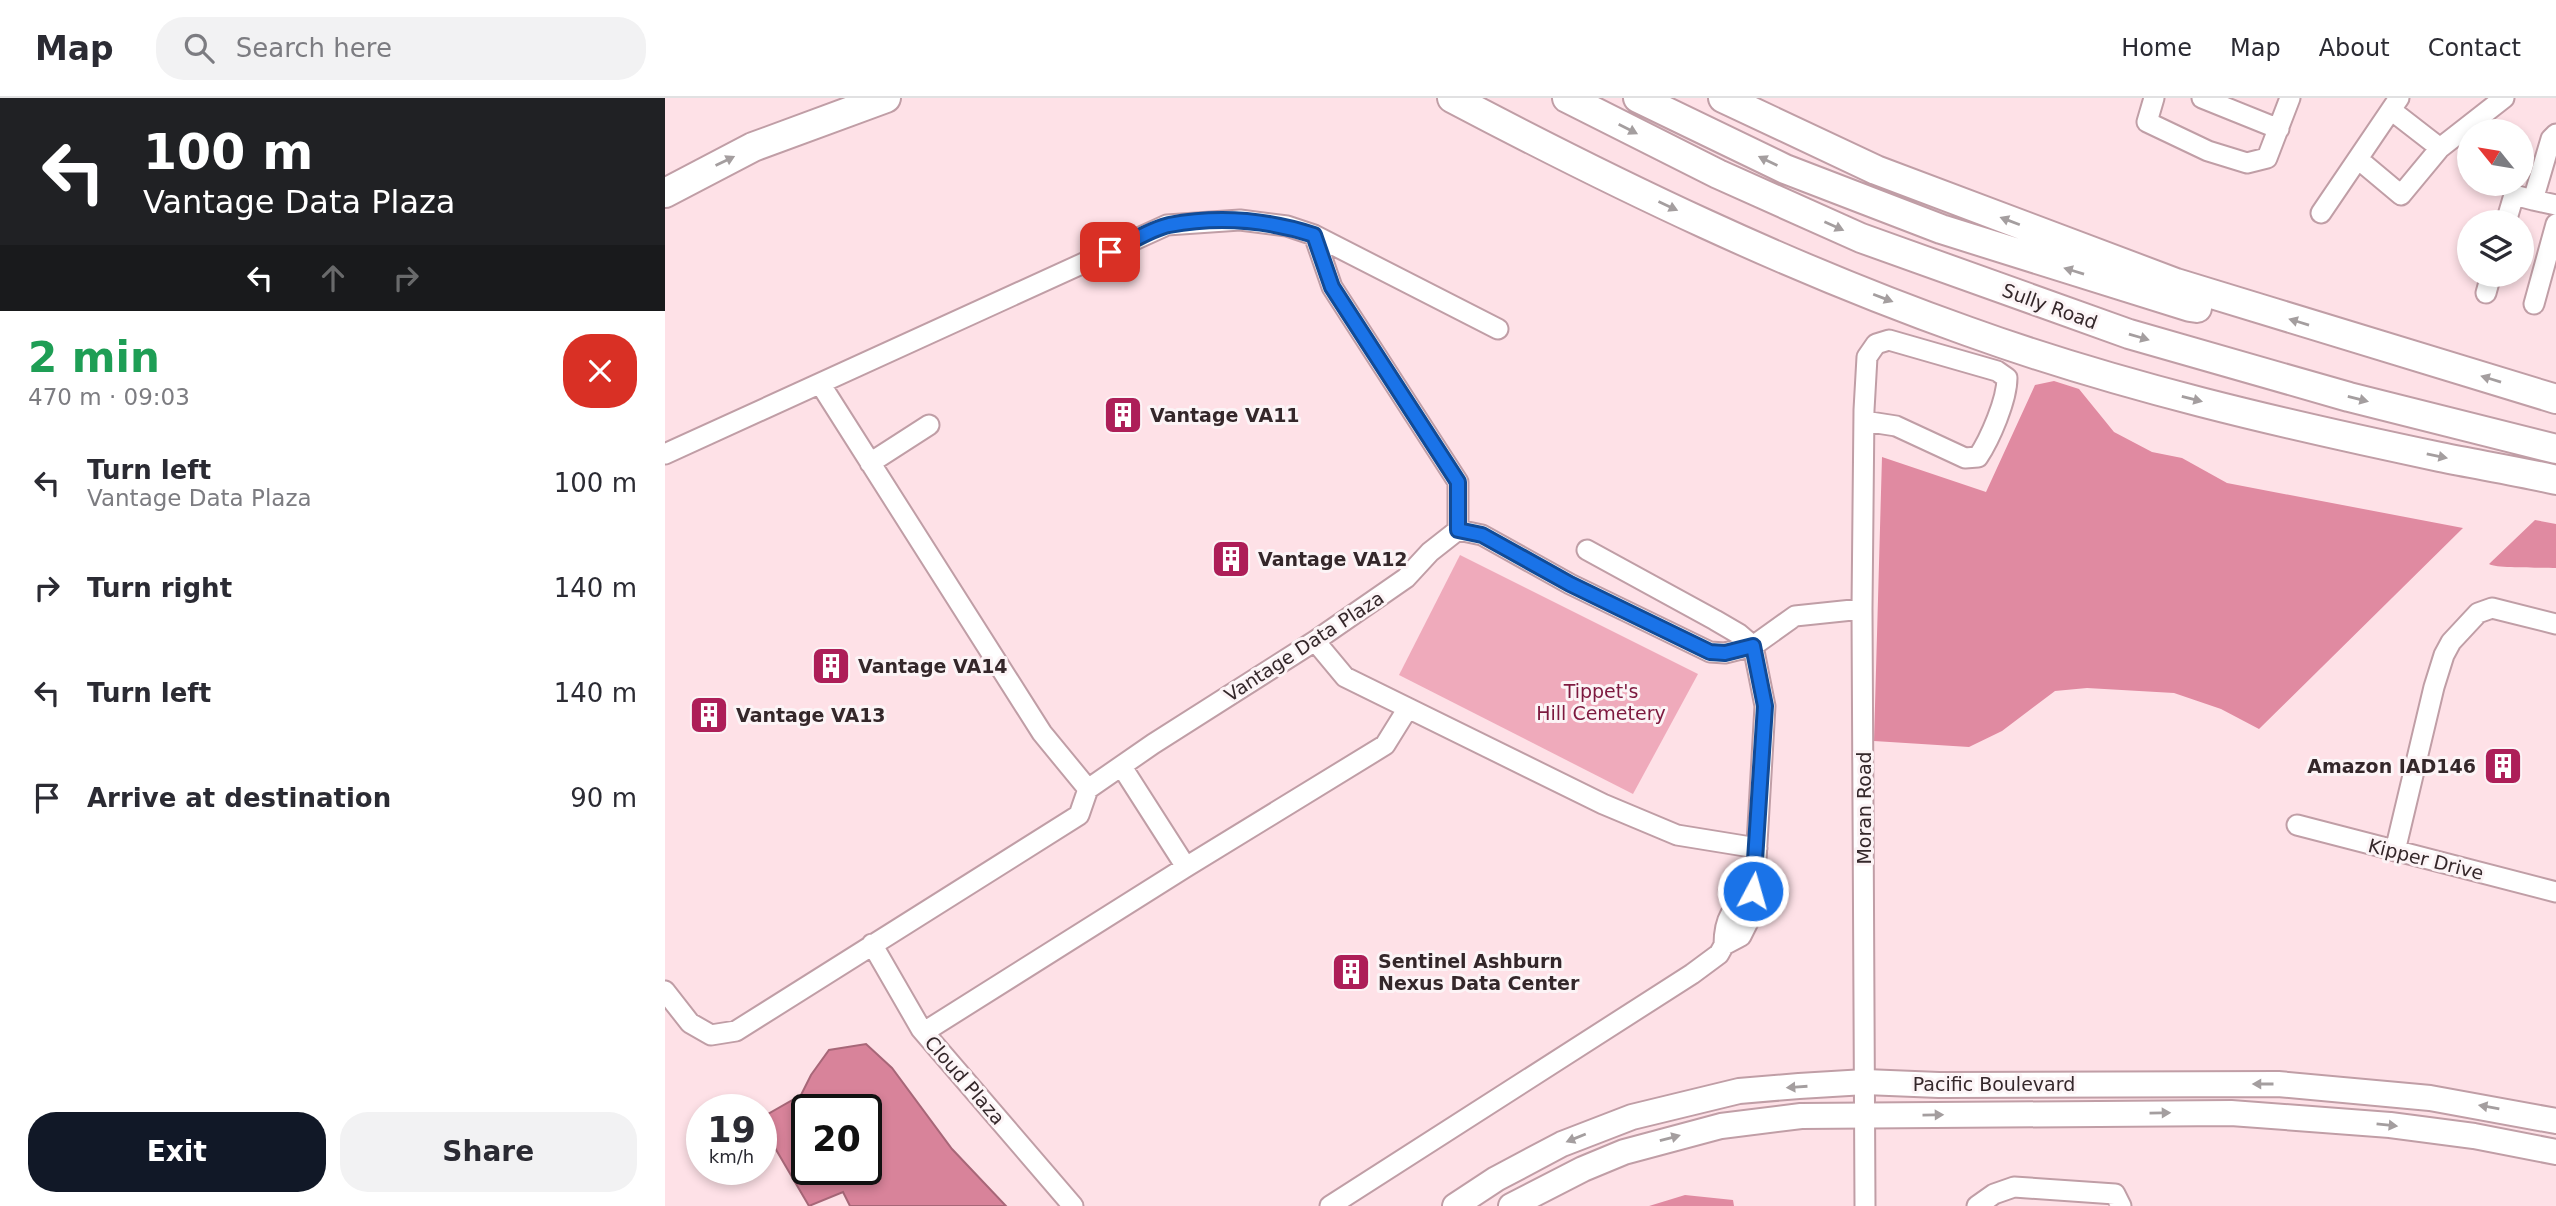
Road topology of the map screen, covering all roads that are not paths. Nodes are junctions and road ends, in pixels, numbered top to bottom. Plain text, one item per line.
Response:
1 (886, 98) edge
2 (1452, 98) edge
3 (1466, 98) edge
4 (1567, 98) edge
5 (1638, 98) edge
6 (1723, 98) edge
7 (2154, 98) edge
8 (2202, 98) edge
9 (2290, 98) edge
10 (2504, 98) edge
11 (2395, 104) edge
12 (2279, 129) junction
13 (2556, 134) edge
14 (2440, 148) junction
15 (1562, 156) junction
16 (2358, 159) junction
17 (665, 193) edge
18 (2533, 200) junction
19 (2556, 205) edge
20 (2510, 210) edge
21 (2321, 213) dead end
22 (2556, 224) edge
23 (1314, 235) junction
24 (2534, 304) dead end
25 (2259, 310) junction
26 (1498, 330) dead end
27 (821, 385) junction
28 (2556, 399) edge
29 (1864, 415) junction
30 (929, 425) dead end
31 (2556, 449) edge
32 (665, 454) edge
33 (870, 463) junction
34 (2556, 480) edge
35 (1458, 530) junction
36 (1587, 550) dead end
37 (1862, 609) junction
38 (2556, 624) edge
39 (1315, 641) junction
40 (1753, 646) junction
41 (1408, 708) junction
42 (1122, 767) junction
43 (1088, 789) junction
44 (2297, 825) dead end
45 (1757, 848) junction
46 (2395, 851) junction
47 (1186, 867) junction
48 (2556, 892) edge
49 (872, 944) junction
50 (665, 991) edge
51 (924, 1032) junction
52 (1865, 1082) junction
53 (1864, 1116) junction
54 (2556, 1121) edge
55 (2556, 1152) edge
56 (2038, 1198) edge
57 (2077, 1199) edge
58 (1073, 1206) edge
59 (1330, 1206) edge
60 (1455, 1206) edge
61 (1511, 1206) edge
62 (1865, 1206) edge
63 (1977, 1206) edge
64 (2121, 1206) edge

17 -> 1 highway
2 - 15 highway
3 - 15 highway
4 -> 31 highway, Sully Road
25 -> 5 highway
25 -> 6 highway
7 - 12 street
8 - 12 street
9 - 12 street
10 - 14 street
11 - 14 street
11 - 16 street
13 - 18 street
14 - 16 street
15 -> 34 highway
16 - 21 street
18 - 19 street
18 - 20 street
22 - 24 street
23 - 26 street
23 - 27 street
23 - 35 street
28 -> 25 highway
27 - 32 street
27 - 33 street
29 - 29 street, Moran Road
29 - 37 street, Moran Road
30 - 33 street
33 - 43 street
35 - 39 street, Vantage Data Plaza
35 - 40 street
36 - 40 street
37 - 40 street
37 - 52 street, Moran Road
38 - 46 street
39 - 41 street
39 - 42 street, Vantage Data Plaza
40 - 45 street
41 - 45 street
41 - 47 street
42 - 43 street, Vantage Data Plaza
42 - 47 street
43 - 49 street
44 - 46 street, Kipper Drive
45 - 59 street
46 - 48 street, Kipper Drive
47 - 51 street
49 - 50 street
49 - 51 street, Cloud Plaza
51 - 58 street, Cloud Plaza
52 - 53 street, Moran Road
54 -> 52 main road, Pacific Boulevard
52 -> 60 main road, Pacific Boulevard
53 -> 55 main road, Pacific Boulevard
61 -> 53 main road, Pacific Boulevard
53 - 62 street, Moran Road
56 - 57 street
56 - 63 street
57 - 64 street

